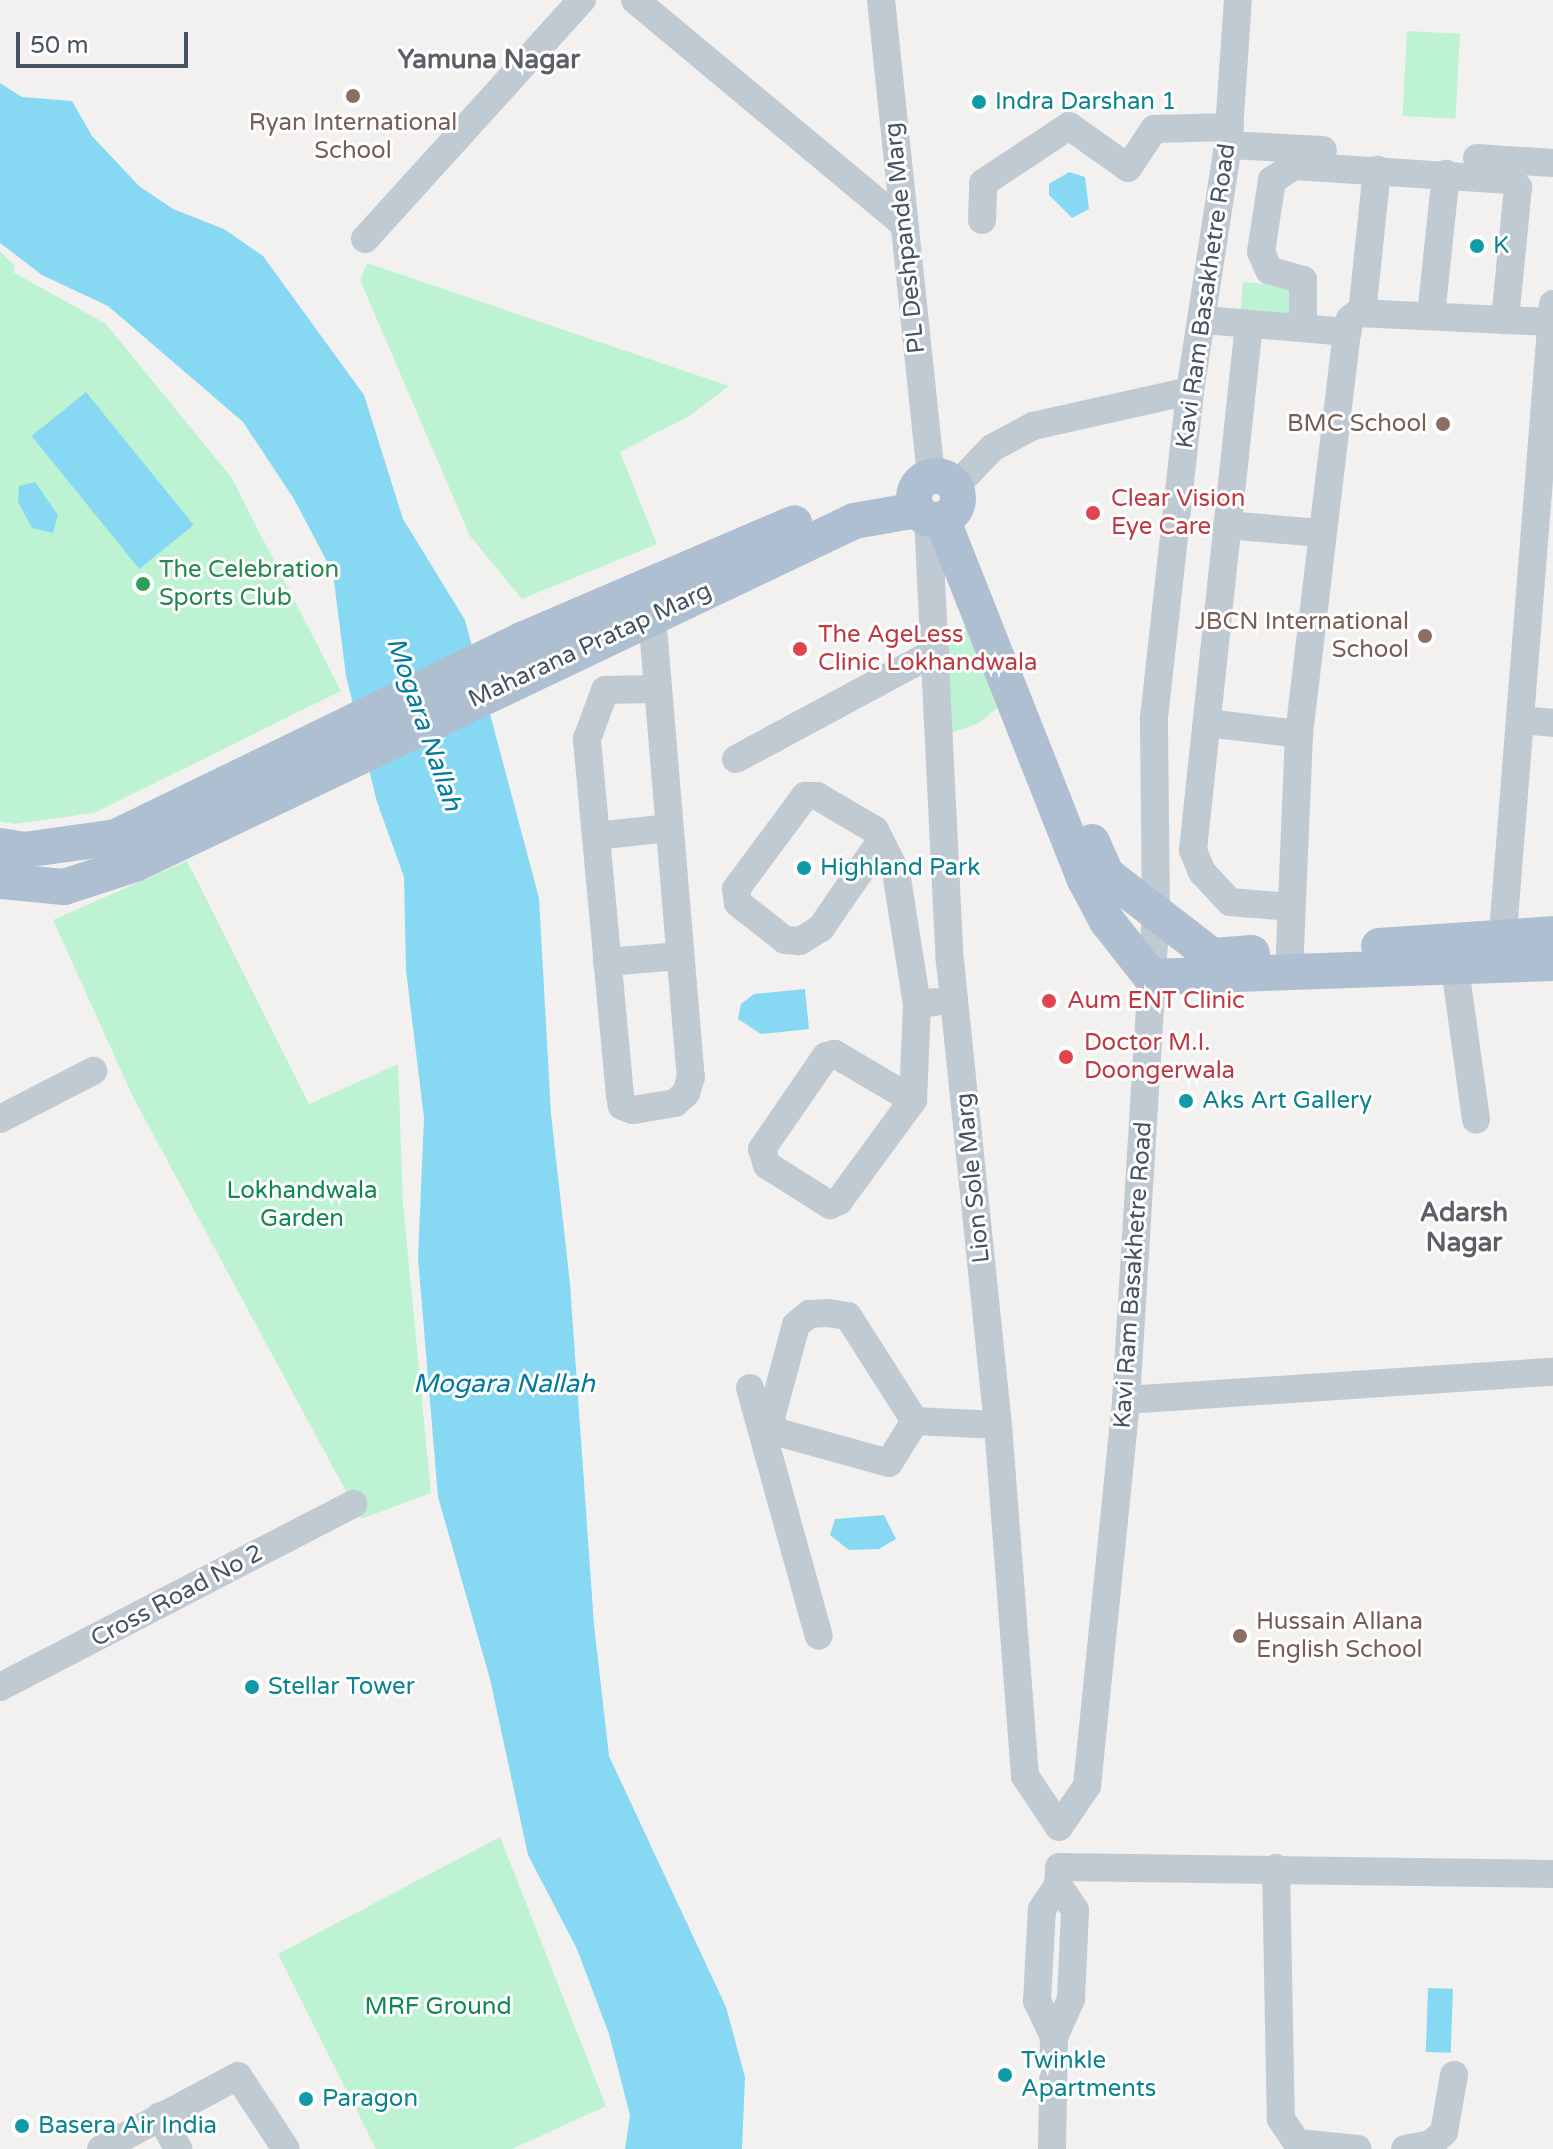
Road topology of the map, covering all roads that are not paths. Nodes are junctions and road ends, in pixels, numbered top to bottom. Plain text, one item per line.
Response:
1 (582, 0) edge
2 (635, 0) edge
3 (881, 0) edge
4 (1238, 0) edge
5 (1229, 136) junction
6 (1553, 163) edge
7 (1377, 170) junction
8 (1446, 174) junction
9 (982, 220) dead end
10 (901, 222) junction
11 (365, 239) dead end
12 (1431, 316) junction
13 (1204, 320) junction
14 (1505, 320) junction
15 (1355, 322) junction
16 (1552, 322) edge
17 (1249, 324) junction
18 (1303, 328) junction
19 (1190, 391) junction
20 (1547, 444) edge
21 (934, 502) junction
22 (1227, 525) junction
23 (1321, 533) junction
24 (1542, 577) edge
25 (652, 616) junction
26 (534, 652) junction
27 (935, 652) junction
28 (655, 689) junction
29 (1520, 720) junction
30 (1207, 723) junction
31 (1553, 723) edge
32 (1299, 734) junction
33 (317, 758) junction
34 (736, 759) dead end
35 (668, 828) junction
36 (596, 836) junction
37 (878, 845) junction
38 (0, 846) edge
39 (0, 881) edge
40 (1291, 907) junction
41 (1156, 916) junction
42 (1553, 934) edge
43 (1501, 953) junction
44 (680, 956) junction
45 (607, 962) junction
46 (1289, 962) junction
47 (1553, 963) edge
48 (1455, 968) junction
49 (1151, 977) junction
50 (956, 999) junction
51 (917, 1004) junction
52 (93, 1071) dead end
53 (913, 1100) junction
54 (0, 1119) edge
55 (1476, 1120) dead end
56 (1553, 1372) edge
57 (750, 1388) dead end
58 (1126, 1400) junction
59 (915, 1421) junction
60 (998, 1425) junction
61 (353, 1504) dead end
62 (819, 1636) dead end
63 (0, 1687) edge
64 (1059, 1827) junction
65 (1276, 1868) junction
66 (1553, 1874) edge
67 (1058, 1876) junction
68 (1454, 2075) dead end
69 (160, 2116) junction
70 (101, 2149) edge
71 (178, 2149) edge
72 (286, 2149) edge
73 (1052, 2149) edge
74 (1358, 2149) edge
75 (1405, 2149) edge

1 - 11 street
2 - 10 street
3 - 10 street, PL Deshpande Marg
4 - 5 street, Kavi Ram Basakhetre Road
5 - 6 street
5 - 9 street
5 - 13 street, Kavi Ram Basakhetre Road
7 - 8 street
7 - 15 street
7 - 18 street
8 - 12 street
8 - 14 street
10 - 21 street, PL Deshpande Marg
12 - 14 street
12 - 15 street
13 - 17 street
13 - 19 street, Kavi Ram Basakhetre Road
14 - 16 street
15 - 18 street
15 - 23 street
16 - 20 street
17 - 18 street
17 - 22 street
19 - 21 street
19 - 41 street, Kavi Ram Basakhetre Road
20 - 24 street
21 - 25 main road, Maharana Pratap Marg
21 - 26 main road, Maharana Pratap Marg
21 - 27 street, Lion Sole Marg
21 - 41 main road
21 - 49 main road
22 - 23 street
22 - 30 street
23 - 32 street
24 - 29 street
25 - 26 main road, Maharana Pratap Marg
25 - 28 street
26 - 33 main road, Maharana Pratap Marg
27 - 34 street
27 - 50 street, Lion Sole Marg
28 - 35 street
28 - 36 street
29 - 31 street
29 - 43 street
30 - 32 street
30 - 40 street
32 - 40 street
33 - 38 main road, Maharana Pratap Marg
33 - 39 main road, Maharana Pratap Marg
35 - 36 street
35 - 44 street
36 - 45 street
37 - 37 street
37 - 51 street
40 - 46 street
41 - 46 main road
41 - 49 street, Kavi Ram Basakhetre Road
42 - 43 main road
43 - 46 main road
43 - 47 main road
43 - 48 main road
44 - 45 street
44 - 45 street
46 - 48 main road
46 - 49 main road
48 - 55 street
49 - 58 street, Kavi Ram Basakhetre Road
50 - 51 street
50 - 60 street, Lion Sole Marg
51 - 53 street
52 - 54 street
53 - 53 street
56 - 58 street
57 - 62 street
58 - 64 street, Kavi Ram Basakhetre Road
59 - 59 street
59 - 60 street
60 - 64 street, Lion Sole Marg
61 - 63 street, Cross Road No 2
64 - 67 street
65 - 66 street
65 - 67 street
65 - 74 street
67 - 73 street
68 - 75 street
69 - 70 street
69 - 71 street
69 - 72 street

